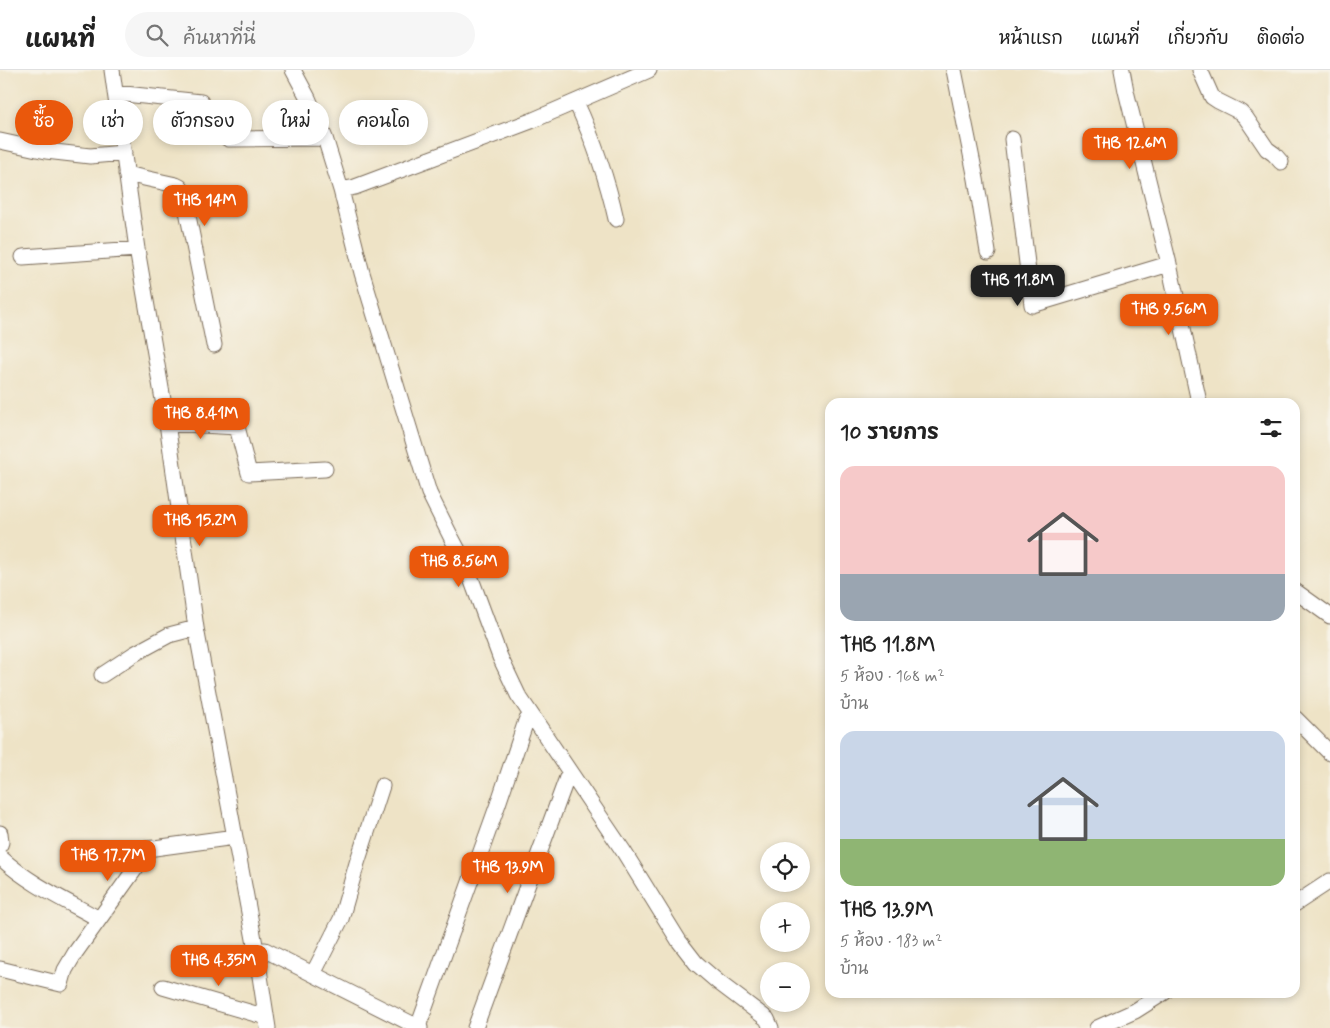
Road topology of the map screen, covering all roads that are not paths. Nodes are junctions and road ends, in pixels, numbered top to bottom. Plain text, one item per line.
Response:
1 (112, 70) edge
2 (293, 70) edge
3 (649, 70) edge
4 (954, 70) edge
5 (1122, 70) edge
6 (1200, 70) edge
7 (115, 93) junction
8 (182, 100) edge
9 (309, 100) edge
10 (576, 102) junction
11 (1012, 139) dead end
12 (0, 141) edge
13 (327, 145) edge
14 (124, 153) junction
15 (1281, 162) dead end
16 (126, 174) junction
17 (341, 190) junction
18 (616, 219) dead end
19 (137, 249) junction
20 (988, 252) dead end
21 (23, 257) dead end
22 (1169, 264) junction
23 (214, 345) dead end
24 (1198, 398) edge
25 (167, 423) junction
26 (325, 469) dead end
27 (1300, 595) edge
28 (1330, 616) edge
29 (196, 628) junction
30 (102, 675) dead end
31 (531, 715) junction
32 (1300, 723) edge
33 (1330, 753) edge
34 (569, 772) junction
35 (382, 786) dead end
36 (0, 833) edge
37 (235, 837) junction
38 (0, 845) edge
39 (0, 857) edge
40 (1330, 881) edge
41 (1300, 901) edge
42 (99, 919) junction
43 (256, 950) junction
44 (0, 969) edge
45 (313, 974) junction
46 (163, 987) dead end
47 (1156, 998) edge
48 (267, 1022) edge
49 (419, 1028) edge
50 (475, 1028) edge
51 (771, 1028) edge
52 (1096, 1028) edge

1 - 7 street
2 - 9 street
3 - 10 street
4 - 20 street
5 - 22 street
6 - 15 street
7 - 8 street
7 - 14 street
10 - 17 street
10 - 18 street
11 - 22 street
12 - 14 street
13 - 17 street
14 - 16 street
16 - 19 street
16 - 23 street
17 - 31 street
19 - 21 street
19 - 25 street
22 - 24 street
25 - 26 street
25 - 29 street
27 - 28 street
29 - 30 street
29 - 37 street
31 - 34 street
31 - 49 street
32 - 33 street
34 - 50 street
34 - 51 street
35 - 45 street
36 - 38 street
37 - 42 street
37 - 43 street
39 - 42 street
40 - 41 street
42 - 44 street
43 - 45 street
43 - 48 street
45 - 49 street
46 - 48 street
47 - 52 street

